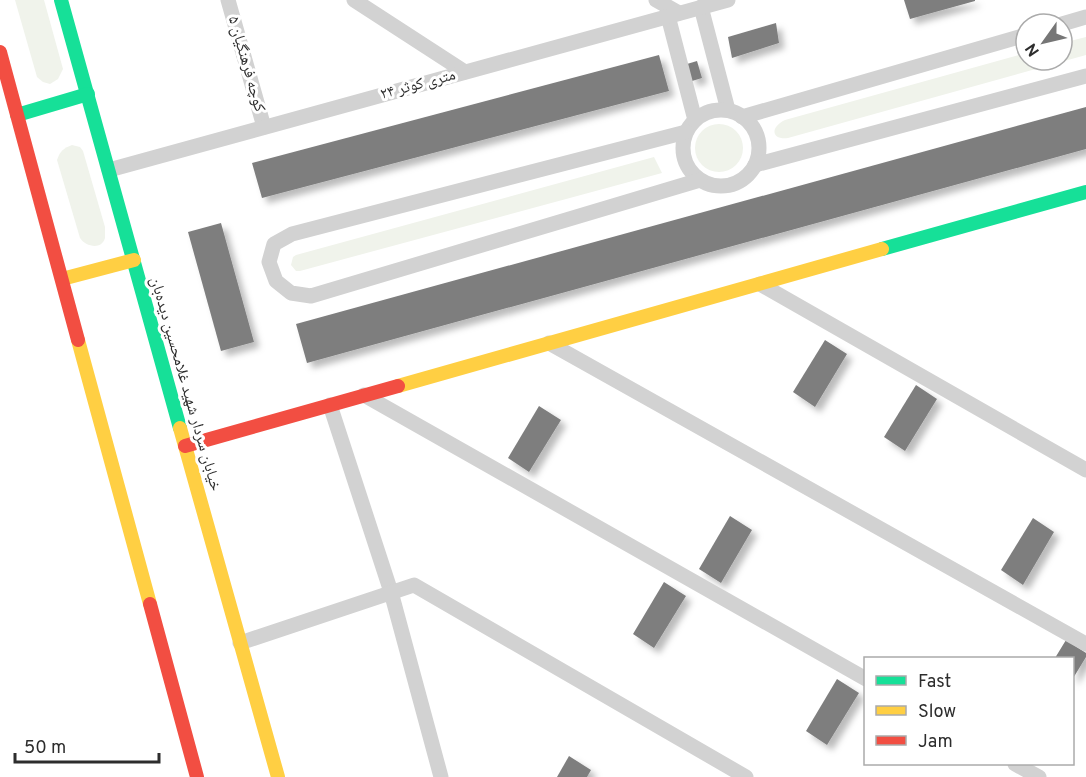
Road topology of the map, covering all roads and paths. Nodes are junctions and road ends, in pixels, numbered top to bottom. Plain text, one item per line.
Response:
1 (62, 0) edge
2 (228, 0) edge
3 (354, 0) edge
4 (656, 0) edge
5 (728, 0) edge
6 (701, 7) junction
7 (674, 15) junction
8 (1014, 37) edge
9 (0, 52) edge
10 (465, 72) junction
11 (1086, 76) edge
12 (88, 94) junction
13 (735, 114) junction
14 (17, 115) junction
15 (691, 126) junction
16 (264, 127) junction
17 (755, 165) junction
18 (108, 170) junction
19 (699, 180) junction
20 (1086, 192) edge
21 (134, 260) junction
22 (62, 279) junction
23 (760, 284) junction
24 (549, 343) junction
25 (364, 395) junction
26 (330, 405) junction
27 (186, 446) junction
28 (1086, 470) edge
29 (391, 592) junction
30 (240, 643) junction
31 (1086, 644) edge
32 (864, 678) edge
33 (1017, 765) edge
34 (196, 777) edge
35 (278, 777) edge
36 (441, 777) edge
37 (746, 777) edge
38 (1039, 777) edge

1 - 12 main road, خیابان سردار شهید غلامحسین دیده‌بان
2 - 16 street, کوچه فرهنگیان ۵
3 - 10 street
4 - 7 street
5 - 6 street, ۲۴ متری کوثر
6 - 7 street, ۲۴ متری کوثر
6 - 13 street
7 - 10 street, ۲۴ متری کوثر
7 - 15 street
8 - 13 street
9 - 14 main road
10 - 16 street, ۲۴ متری کوثر
11 - 17 street
12 - 14 main road
12 - 18 main road, خیابان سردار شهید غلامحسین دیده‌بان
13 - 15 street
13 - 17 street
14 - 22 main road
15 - 19 street
15 - 19 street
16 - 18 street, ۲۴ متری کوثر
17 - 19 street
18 - 21 main road, خیابان سردار شهید غلامحسین دیده‌بان
20 - 23 main road
21 - 22 main road
21 - 27 main road, خیابان سردار شهید غلامحسین دیده‌بان
22 - 34 main road
23 - 24 main road
23 - 28 street
24 - 25 main road
24 - 31 street
25 - 26 main road
25 - 32 street
26 - 27 main road
26 - 29 street
27 - 30 main road, خیابان سردار شهید غلامحسین دیده‌بان
29 - 30 street
29 - 36 street
29 - 37 street
30 - 35 main road, خیابان سردار شهید غلامحسین دیده‌بان
33 - 38 street

